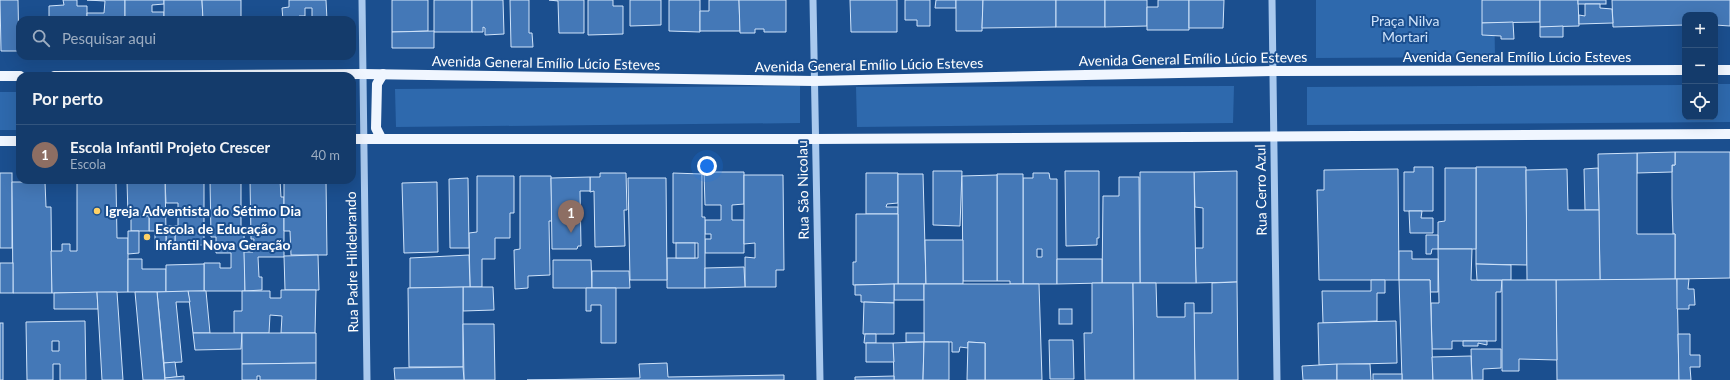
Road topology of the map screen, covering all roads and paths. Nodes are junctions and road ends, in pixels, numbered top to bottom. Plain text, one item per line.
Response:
1 (362, 0) edge
2 (813, 0) edge
3 (1272, 0) edge
4 (1682, 70) edge
5 (1718, 70) edge
6 (1730, 70) edge
7 (1272, 71) junction
8 (356, 74) edge
9 (363, 74) junction
10 (383, 74) junction
11 (0, 76) edge
12 (16, 76) edge
13 (814, 81) junction
14 (1730, 134) edge
15 (1273, 135) junction
16 (356, 138) edge
17 (364, 138) junction
18 (381, 138) junction
19 (814, 139) junction
20 (0, 141) edge
21 (16, 141) edge
22 (367, 380) edge
23 (820, 380) edge
24 (1277, 380) edge

1 - 9 street, Rua Padre Hildebrando
2 - 13 street, Rua São Nicolau
3 - 7 street, Rua Cerro Azul
4 - 7 main road, Avenida General Emílio Lúcio Esteves
5 - 6 main road
7 - 13 main road, Avenida General Emílio Lúcio Esteves
7 - 15 street, Rua Cerro Azul
8 - 9 main road, Avenida General Emílio Lúcio Esteves
9 - 10 main road, Avenida General Emílio Lúcio Esteves
9 - 17 street, Rua Padre Hildebrando
10 - 13 main road, Avenida General Emílio Lúcio Esteves
10 - 18 main road
11 - 12 main road
13 - 19 street, Rua São Nicolau
14 - 15 main road
15 - 19 main road
15 - 24 street, Rua Cerro Azul
16 - 17 main road
17 - 18 main road
17 - 22 street, Rua Padre Hildebrando
18 - 19 main road
19 - 23 street, Rua São Nicolau
20 - 21 main road

